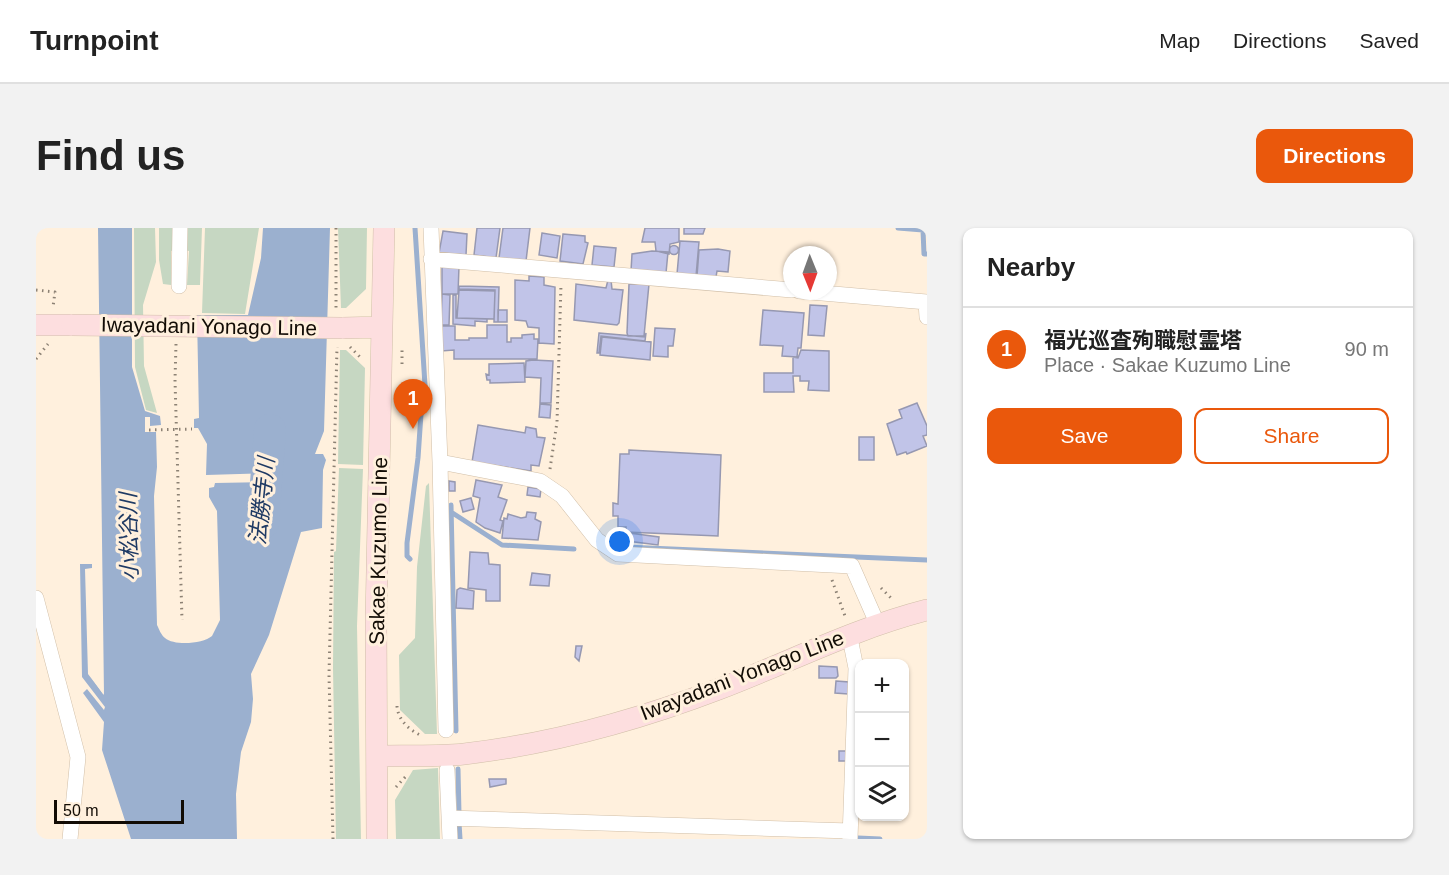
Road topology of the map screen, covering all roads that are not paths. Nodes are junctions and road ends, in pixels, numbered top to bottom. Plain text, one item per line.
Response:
1 (180, 228) edge
2 (384, 228) edge
3 (431, 228) edge
4 (431, 259) junction
5 (179, 286) dead end
6 (783, 289) edge
7 (837, 296) edge
8 (927, 307) edge
9 (36, 325) edge
10 (382, 327) junction
11 (440, 462) junction
12 (36, 598) edge
13 (927, 610) edge
14 (877, 623) junction
15 (846, 628) junction
16 (446, 730) dead end
17 (377, 756) junction
18 (447, 770) dead end
19 (449, 818) junction
20 (850, 835) edge
21 (70, 839) edge
22 (377, 839) edge
23 (450, 839) edge

1 - 5 street
2 - 10 main road, Sakae Kuzumo Line
3 - 4 street
4 - 6 street
4 - 11 street
7 - 8 street
9 - 10 main road, Iwayadani Yonago Line, bridge
10 - 17 main road, Sakae Kuzumo Line
11 - 14 street
11 - 16 street
12 - 21 street
13 - 14 main road, Iwayadani Yonago Line
14 - 15 main road, Iwayadani Yonago Line
15 - 17 main road, Iwayadani Yonago Line
15 - 20 street
17 - 22 main road, Sakae Kuzumo Line
18 - 19 street
19 - 20 street
19 - 23 street

